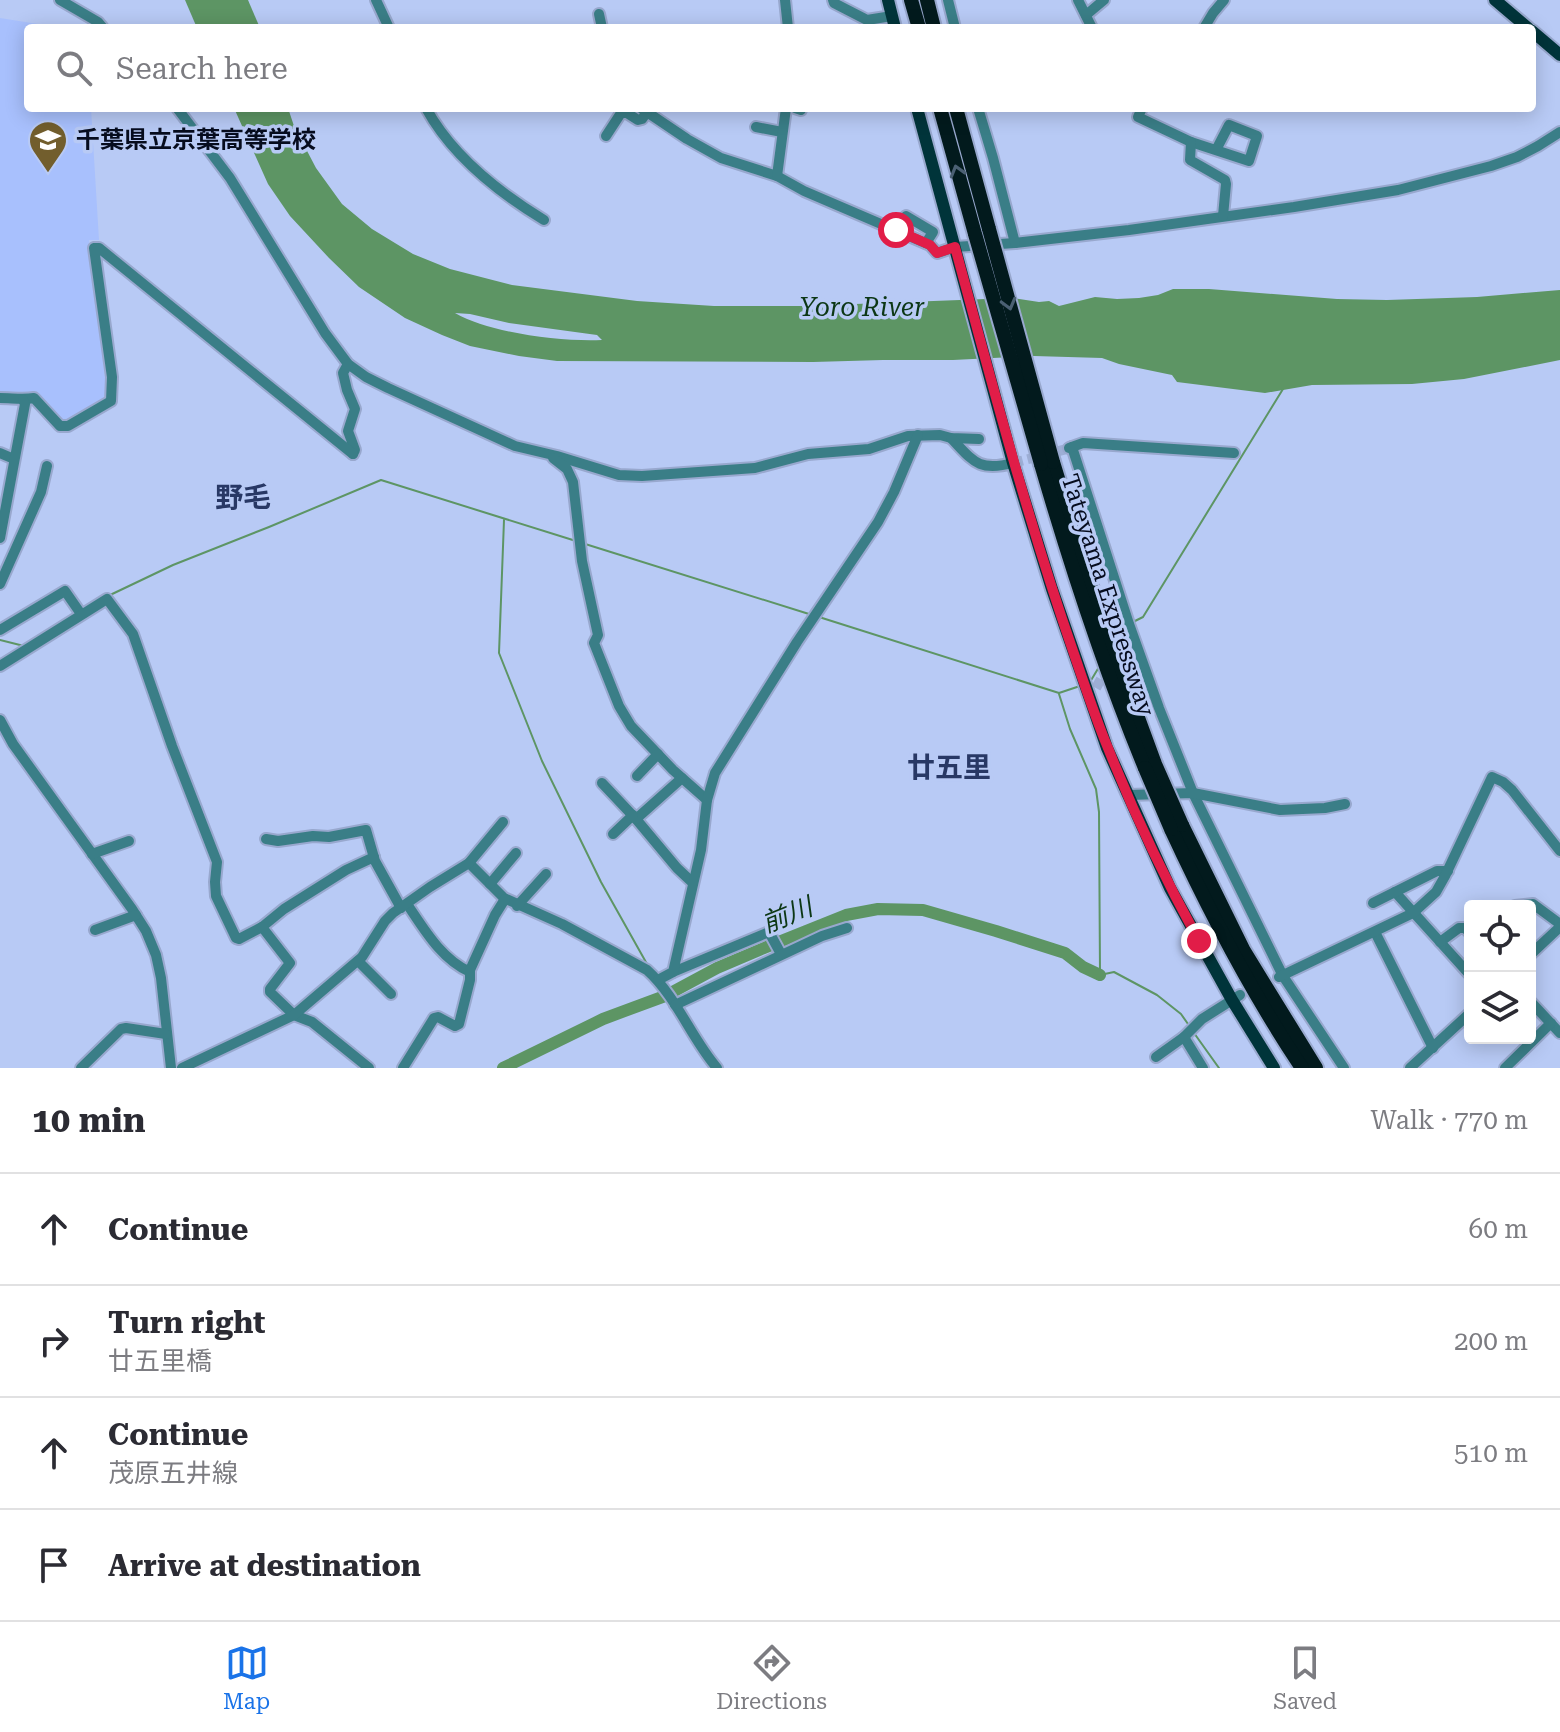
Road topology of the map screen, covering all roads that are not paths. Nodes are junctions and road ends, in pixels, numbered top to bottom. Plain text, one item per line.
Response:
1 (60, 0) edge
2 (376, 0) edge
3 (785, 0) edge
4 (833, 0) edge
5 (888, 0) edge
6 (911, 0) edge
7 (927, 0) edge
8 (948, 0) edge
9 (1078, 0) edge
10 (1104, 0) edge
11 (1224, 0) edge
12 (1495, 0) edge
13 (599, 14) dead end
14 (1086, 15) junction
15 (894, 22) edge
16 (100, 24) edge
17 (387, 24) edge
18 (601, 24) edge
19 (788, 24) edge
20 (918, 24) edge
21 (933, 24) edge
22 (954, 24) edge
23 (1090, 24) edge
24 (1206, 24) edge
25 (1523, 24) edge
26 (1536, 35) edge
27 (1560, 55) edge
28 (180, 112) edge
29 (429, 112) edge
30 (644, 112) edge
31 (647, 112) edge
32 (785, 112) edge
33 (918, 112) edge
34 (941, 112) edge
35 (957, 112) edge
36 (979, 112) edge
37 (1140, 112) edge
38 (756, 127) dead end
39 (782, 132) junction
40 (1560, 132) edge
41 (606, 136) dead end
42 (1191, 142) junction
43 (1216, 150) dead end
44 (777, 176) junction
45 (906, 216) dead end
46 (1223, 216) junction
47 (544, 220) dead end
48 (982, 231) junction
49 (926, 243) junction
50 (1015, 243) junction
51 (955, 247) junction
52 (320, 337) dead end
53 (343, 371) junction
54 (0, 398) edge
55 (23, 400) junction
56 (918, 435) junction
57 (951, 438) junction
58 (979, 439) dead end
59 (0, 453) edge
60 (1234, 453) dead end
61 (548, 455) junction
62 (14, 459) junction
63 (1013, 463) junction
64 (47, 466) dead end
65 (0, 538) edge
66 (0, 584) edge
67 (81, 614) junction
68 (0, 630) edge
69 (0, 666) edge
70 (0, 720) edge
71 (658, 754) junction
72 (637, 776) dead end
73 (682, 778) junction
74 (602, 783) dead end
75 (1193, 793) junction
76 (1129, 795) junction
77 (707, 800) junction
78 (1345, 804) dead end
79 (635, 817) junction
80 (503, 822) dead end
81 (1176, 827) junction
82 (613, 834) dead end
83 (266, 839) dead end
84 (129, 841) dead end
85 (1560, 851) edge
86 (516, 853) dead end
87 (92, 854) junction
88 (374, 857) junction
89 (469, 863) junction
90 (1448, 871) junction
91 (546, 874) dead end
92 (693, 883) junction
93 (490, 884) junction
94 (1395, 892) junction
95 (505, 899) junction
96 (1373, 903) dead end
97 (404, 906) junction
98 (517, 906) junction
99 (1536, 906) edge
100 (1413, 913) junction
101 (136, 915) junction
102 (1560, 925) edge
103 (262, 927) junction
104 (847, 928) dead end
105 (1464, 928) edge
106 (95, 930) dead end
107 (1375, 932) junction
108 (1440, 942) junction
109 (1536, 949) edge
110 (781, 954) dead end
111 (358, 961) junction
112 (470, 972) junction
113 (673, 972) junction
114 (1467, 972) edge
115 (1280, 977) junction
116 (658, 980) junction
117 (391, 994) dead end
118 (1236, 998) junction
119 (675, 1005) junction
120 (1536, 1007) edge
121 (294, 1015) junction
122 (1464, 1019) edge
123 (1551, 1023) junction
124 (1560, 1033) edge
125 (166, 1034) junction
126 (1184, 1037) junction
127 (1433, 1048) junction
128 (1156, 1057) dead end
129 (81, 1068) edge
130 (171, 1068) edge
131 (182, 1068) edge
132 (369, 1068) edge
133 (403, 1068) edge
134 (717, 1068) edge
135 (1203, 1068) edge
136 (1274, 1068) edge
137 (1302, 1068) edge
138 (1316, 1068) edge
139 (1344, 1068) edge
140 (1410, 1068) edge
141 (1505, 1068) edge

1 - 16 street
2 - 17 street
3 - 19 street
4 - 15 street
5 - 15 main road
6 - 20 highway
7 - 21 highway
8 - 22 street
9 - 14 street
10 - 14 street
11 - 24 street
12 - 25 main road
13 - 18 street
14 - 23 street
26 - 27 main road
28 - 53 street
29 - 47 street
30 - 41 street
31 - 44 street
32 - 39 street
33 - 51 main road
48 -> 34 highway, Tateyama Expressway
35 - 48 highway, Tateyama Expressway
36 - 50 street
37 - 42 street
38 - 39 street
39 - 44 street
40 - 46 street
42 - 43 street
42 - 46 street
44 - 49 street
45 - 49 street
46 - 50 street
48 - 81 highway, Tateyama Expressway, bridge
49 - 51 street
50 - 51 street
51 - 63 main road
52 - 53 street
53 - 55 street
53 - 61 street
54 - 55 street
55 - 62 street
56 - 57 street
56 - 61 street
56 - 77 street
57 - 58 street
57 - 63 street
59 - 62 street
60 - 75 street
61 - 71 street
62 - 65 street
63 - 76 main road
64 - 66 street
67 - 68 street
67 - 69 street
67 - 103 street
70 - 87 street
71 - 72 street
71 - 73 street
73 - 77 street
73 - 79 street
74 - 79 street
75 - 76 street
75 - 78 street
75 - 115 street
76 - 118 main road
77 - 92 street
79 - 82 street
79 - 92 street
80 - 89 street
81 - 137 highway, Tateyama Expressway
81 - 138 highway, Tateyama Expressway
83 - 88 street
84 - 87 street
85 - 90 street
86 - 93 street
87 - 101 street
88 - 97 street
88 - 103 street
89 - 93 street
89 - 97 street
90 - 94 street
90 - 100 street
91 - 98 street
92 - 113 street
93 - 95 street
94 - 96 street
94 - 100 street
95 - 98 street
95 - 112 street
97 - 111 street
97 - 112 street
98 - 116 street
99 - 102 street
100 - 107 street
100 - 108 street
101 - 106 street
101 - 125 street
102 - 109 street
103 - 121 street
104 - 119 street
105 - 108 street
107 - 115 street
107 - 127 street
108 - 114 street
110 - 113 street
111 - 117 street
111 - 121 street
112 - 133 street
113 - 116 street
115 - 139 street
116 - 119 street
118 - 126 street
118 - 136 main road
119 - 134 street
120 - 123 street
121 - 131 street
121 - 132 street
122 - 127 street
123 - 124 street
123 - 141 street
125 - 129 street
125 - 130 street
126 - 128 street
126 - 135 street
127 - 140 street

